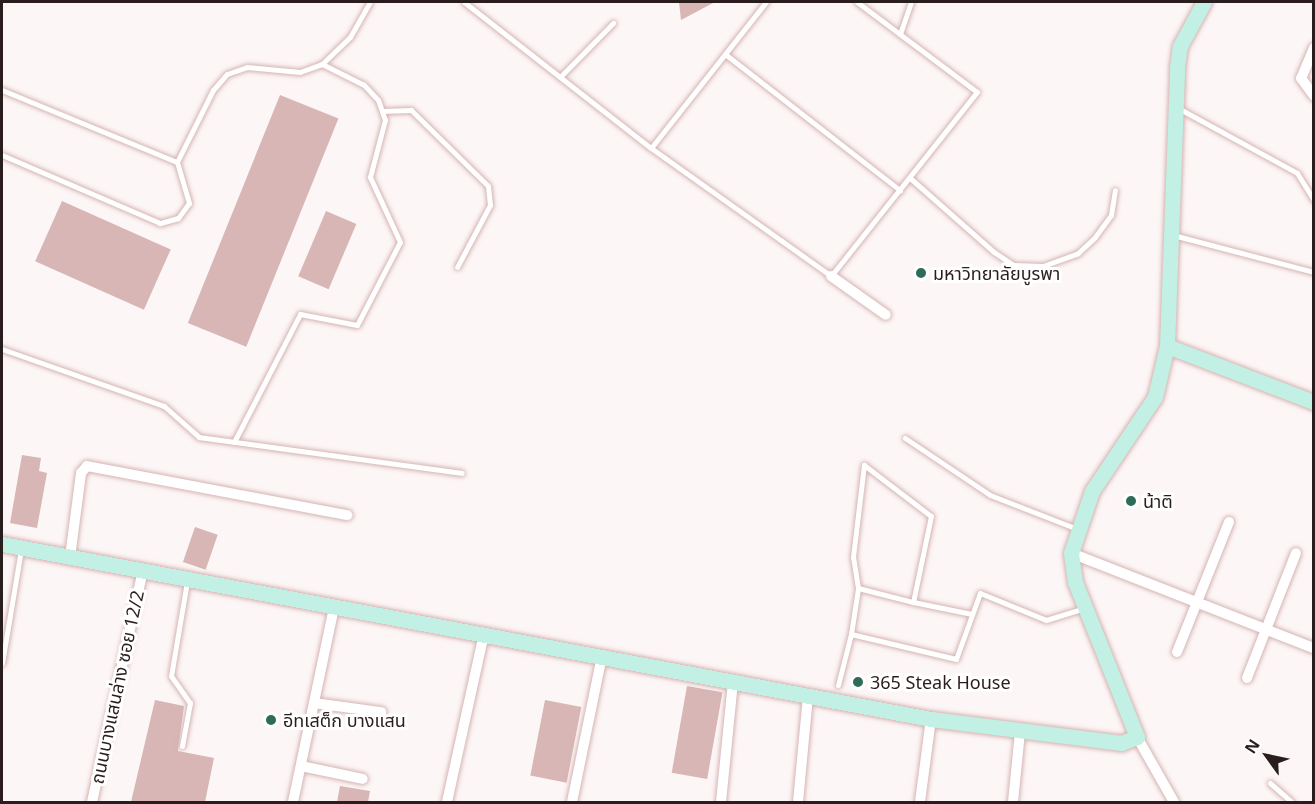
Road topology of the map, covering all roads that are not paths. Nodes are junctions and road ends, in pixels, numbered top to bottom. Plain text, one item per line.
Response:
1 (370, 2) edge
2 (464, 2) edge
3 (766, 2) edge
4 (857, 2) edge
5 (911, 2) edge
6 (1204, 2) edge
7 (613, 22) dead end
8 (900, 34) junction
9 (1314, 48) edge
10 (725, 54) junction
11 (322, 64) junction
12 (560, 76) junction
13 (2, 90) edge
14 (1314, 96) edge
15 (1178, 108) junction
16 (382, 111) junction
17 (651, 148) junction
18 (2, 155) edge
19 (177, 162) junction
20 (910, 178) junction
21 (900, 190) junction
22 (1115, 190) dead end
23 (1314, 200) edge
24 (1173, 234) junction
25 (457, 267) dead end
26 (1314, 272) edge
27 (831, 276) junction
28 (886, 315) dead end
29 (1167, 346) junction
30 (2, 349) edge
31 (1314, 402) edge
32 (904, 438) dead end
33 (234, 442) junction
34 (462, 472) dead end
35 (347, 515) dead end
36 (1229, 522) dead end
37 (1077, 529) junction
38 (2, 544) edge
39 (22, 548) junction
40 (1071, 553) junction
41 (1296, 553) dead end
42 (70, 557) junction
43 (142, 571) junction
44 (187, 579) junction
45 (858, 588) junction
46 (1198, 601) junction
47 (913, 602) junction
48 (334, 607) junction
49 (1086, 608) junction
50 (972, 614) junction
51 (1267, 628) junction
52 (484, 634) junction
53 (851, 634) junction
54 (1314, 648) edge
55 (1177, 652) dead end
56 (602, 656) junction
57 (2, 663) edge
58 (1247, 678) dead end
59 (733, 681) junction
60 (838, 685) dead end
61 (808, 696) junction
62 (314, 703) junction
63 (381, 712) dead end
64 (931, 719) junction
65 (1020, 732) junction
66 (1137, 737) junction
67 (182, 746) dead end
68 (301, 766) junction
69 (363, 779) dead end
70 (1270, 783) dead end
71 (92, 802) edge
72 (293, 802) edge
73 (447, 802) edge
74 (572, 802) edge
75 (721, 802) edge
76 (798, 802) edge
77 (920, 802) edge
78 (1013, 802) edge
79 (1174, 802) edge
80 (1292, 802) edge

1 - 11 lane
2 - 12 lane
3 - 10 lane
4 - 8 lane
5 - 8 lane
6 - 15 street
7 - 12 lane
8 - 20 lane
9 - 14 street
10 - 17 lane
10 - 21 lane
11 - 16 lane
11 - 19 lane
12 - 17 lane
13 - 19 lane
15 - 23 lane
15 - 24 street
16 - 25 lane
16 - 33 lane
17 - 27 lane
18 - 19 lane
20 - 21 lane
20 - 22 lane
21 - 27 lane
24 - 26 lane
24 - 29 street
27 - 28 street
29 - 31 street
29 - 37 street
30 - 33 lane
32 - 37 lane
33 - 34 lane
35 - 42 street
36 - 46 street
37 - 40 street
38 - 39 street
39 - 42 street
39 - 57 lane
40 - 46 street
40 - 49 street
41 - 51 street
42 - 43 street
43 - 44 street
43 - 71 street, ถนนบางแสนล่าง ซอย 12/2
44 - 48 street
44 - 67 lane
45 - 47 lane
45 - 47 lane
45 - 53 lane
46 - 51 street
46 - 55 street
47 - 50 lane
48 - 52 street
48 - 62 street
49 - 50 lane
49 - 66 street
50 - 53 lane
51 - 54 street
51 - 58 street
52 - 56 street
52 - 73 street
53 - 60 lane
56 - 59 street
56 - 74 street
59 - 61 street
59 - 75 street
61 - 64 street
61 - 76 street
62 - 63 street
62 - 68 street
64 - 65 street
64 - 77 street
65 - 66 street
65 - 78 street
66 - 79 street
68 - 69 street
68 - 72 street
70 - 80 lane

